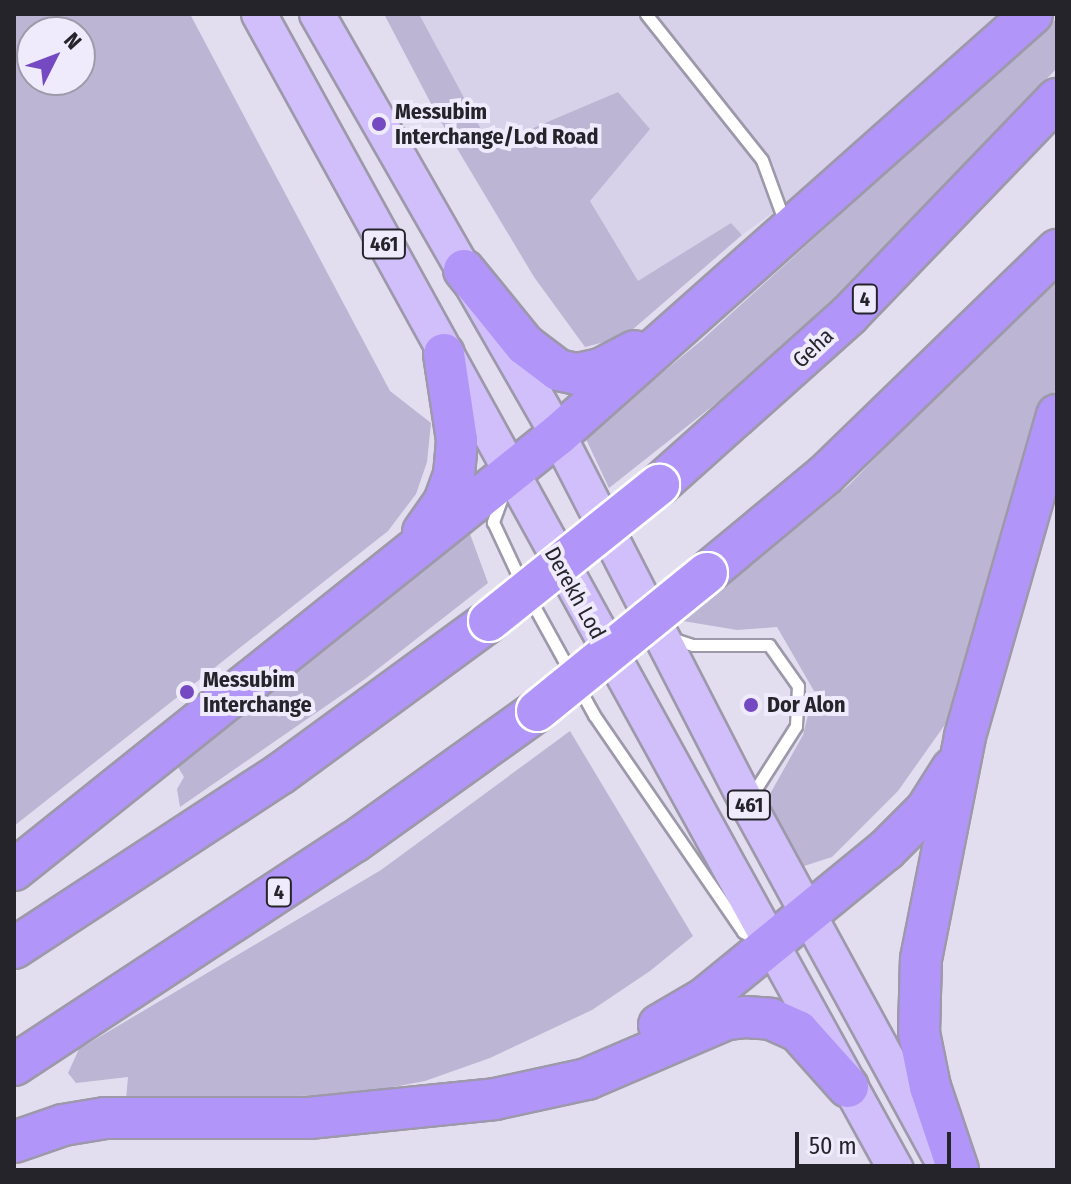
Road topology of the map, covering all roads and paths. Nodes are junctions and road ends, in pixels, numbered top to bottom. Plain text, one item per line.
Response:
1 (259, 14) edge
2 (317, 14) edge
3 (333, 14) edge
4 (646, 14) edge
5 (1032, 14) edge
6 (349, 71) junction
7 (1057, 99) edge
8 (879, 150) junction
9 (784, 220) junction
10 (1057, 250) edge
11 (464, 270) junction
12 (444, 354) junction
13 (1057, 415) edge
14 (558, 435) junction
15 (510, 474) junction
16 (404, 554) junction
17 (661, 634) junction
18 (965, 736) junction
19 (747, 802) junction
20 (14, 870) edge
21 (812, 914) junction
22 (770, 947) junction
23 (14, 948) edge
24 (14, 1065) edge
25 (848, 1087) junction
26 (495, 1099) junction
27 (14, 1142) edge
28 (896, 1170) edge
29 (947, 1170) edge
30 (958, 1170) edge

1 - 12 main road, Derekh Lod / 461
2 - 6 main road, 461
3 - 6 lane
4 - 9 lane
5 - 8 highway
6 - 11 main road, 461
7 - 23 highway, Geha / 4, bridge
8 - 9 highway
8 - 14 highway
9 - 11 highway
10 - 24 highway, 4, bridge
11 - 14 main road, 461
12 - 15 main road, Derekh Lod / 461
12 - 16 highway
13 - 18 highway
14 - 15 highway
14 - 17 main road, 461
15 - 16 highway
15 - 22 main road, Derekh Lod / 461
16 - 20 highway
17 - 19 main road, 461
17 - 19 lane
18 - 21 highway
18 - 30 highway
19 - 21 main road, 461
21 - 22 highway
21 - 29 main road, 461
22 - 25 main road, Derekh Lod / 461
22 - 26 highway
25 - 26 highway
25 - 28 main road, Derekh Lod / 461
26 - 27 highway

